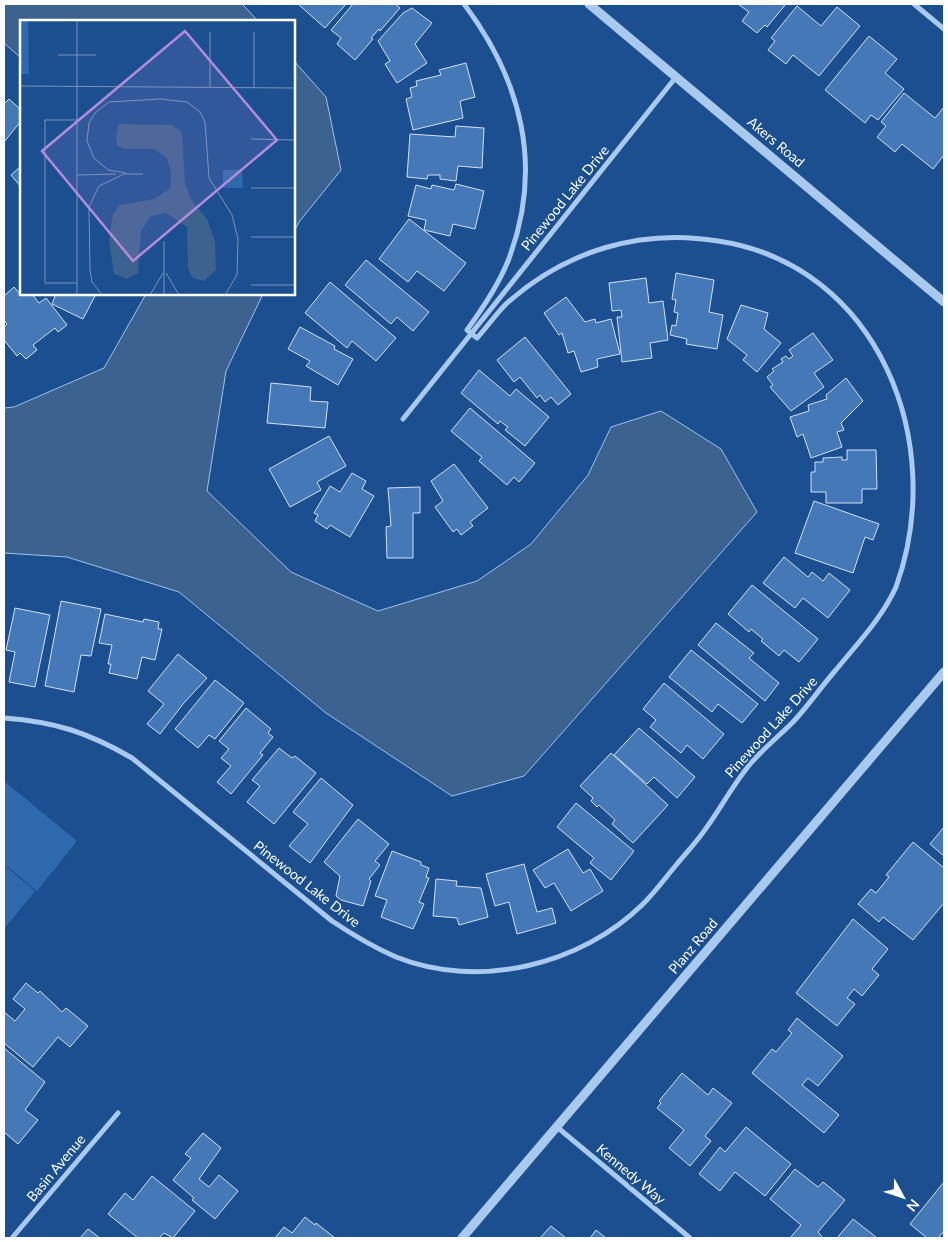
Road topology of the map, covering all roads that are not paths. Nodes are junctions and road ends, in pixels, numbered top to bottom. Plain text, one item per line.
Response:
1 (464, 4) edge
2 (589, 4) edge
3 (914, 4) edge
4 (944, 29) edge
5 (676, 77) junction
6 (944, 302) edge
7 (471, 333) junction
8 (899, 383) dead end
9 (403, 419) dead end
10 (918, 516) dead end
11 (944, 672) edge
12 (4, 718) edge
13 (118, 1113) dead end
14 (557, 1127) junction
15 (12, 1238) edge
16 (462, 1238) edge
17 (690, 1238) edge

1 - 7 street, Pinewood Lake Drive
2 - 5 street, Akers Road
3 - 4 street
5 - 6 street, Akers Road
5 - 7 street, Pinewood Lake Drive
7 - 8 street, Pinewood Lake Drive
7 - 9 street, Pinewood Lake Drive
10 - 12 street, Pinewood Lake Drive
11 - 14 street, Planz Road
13 - 15 street, Basin Avenue
14 - 16 street, Planz Road
14 - 17 street, Kennedy Way

